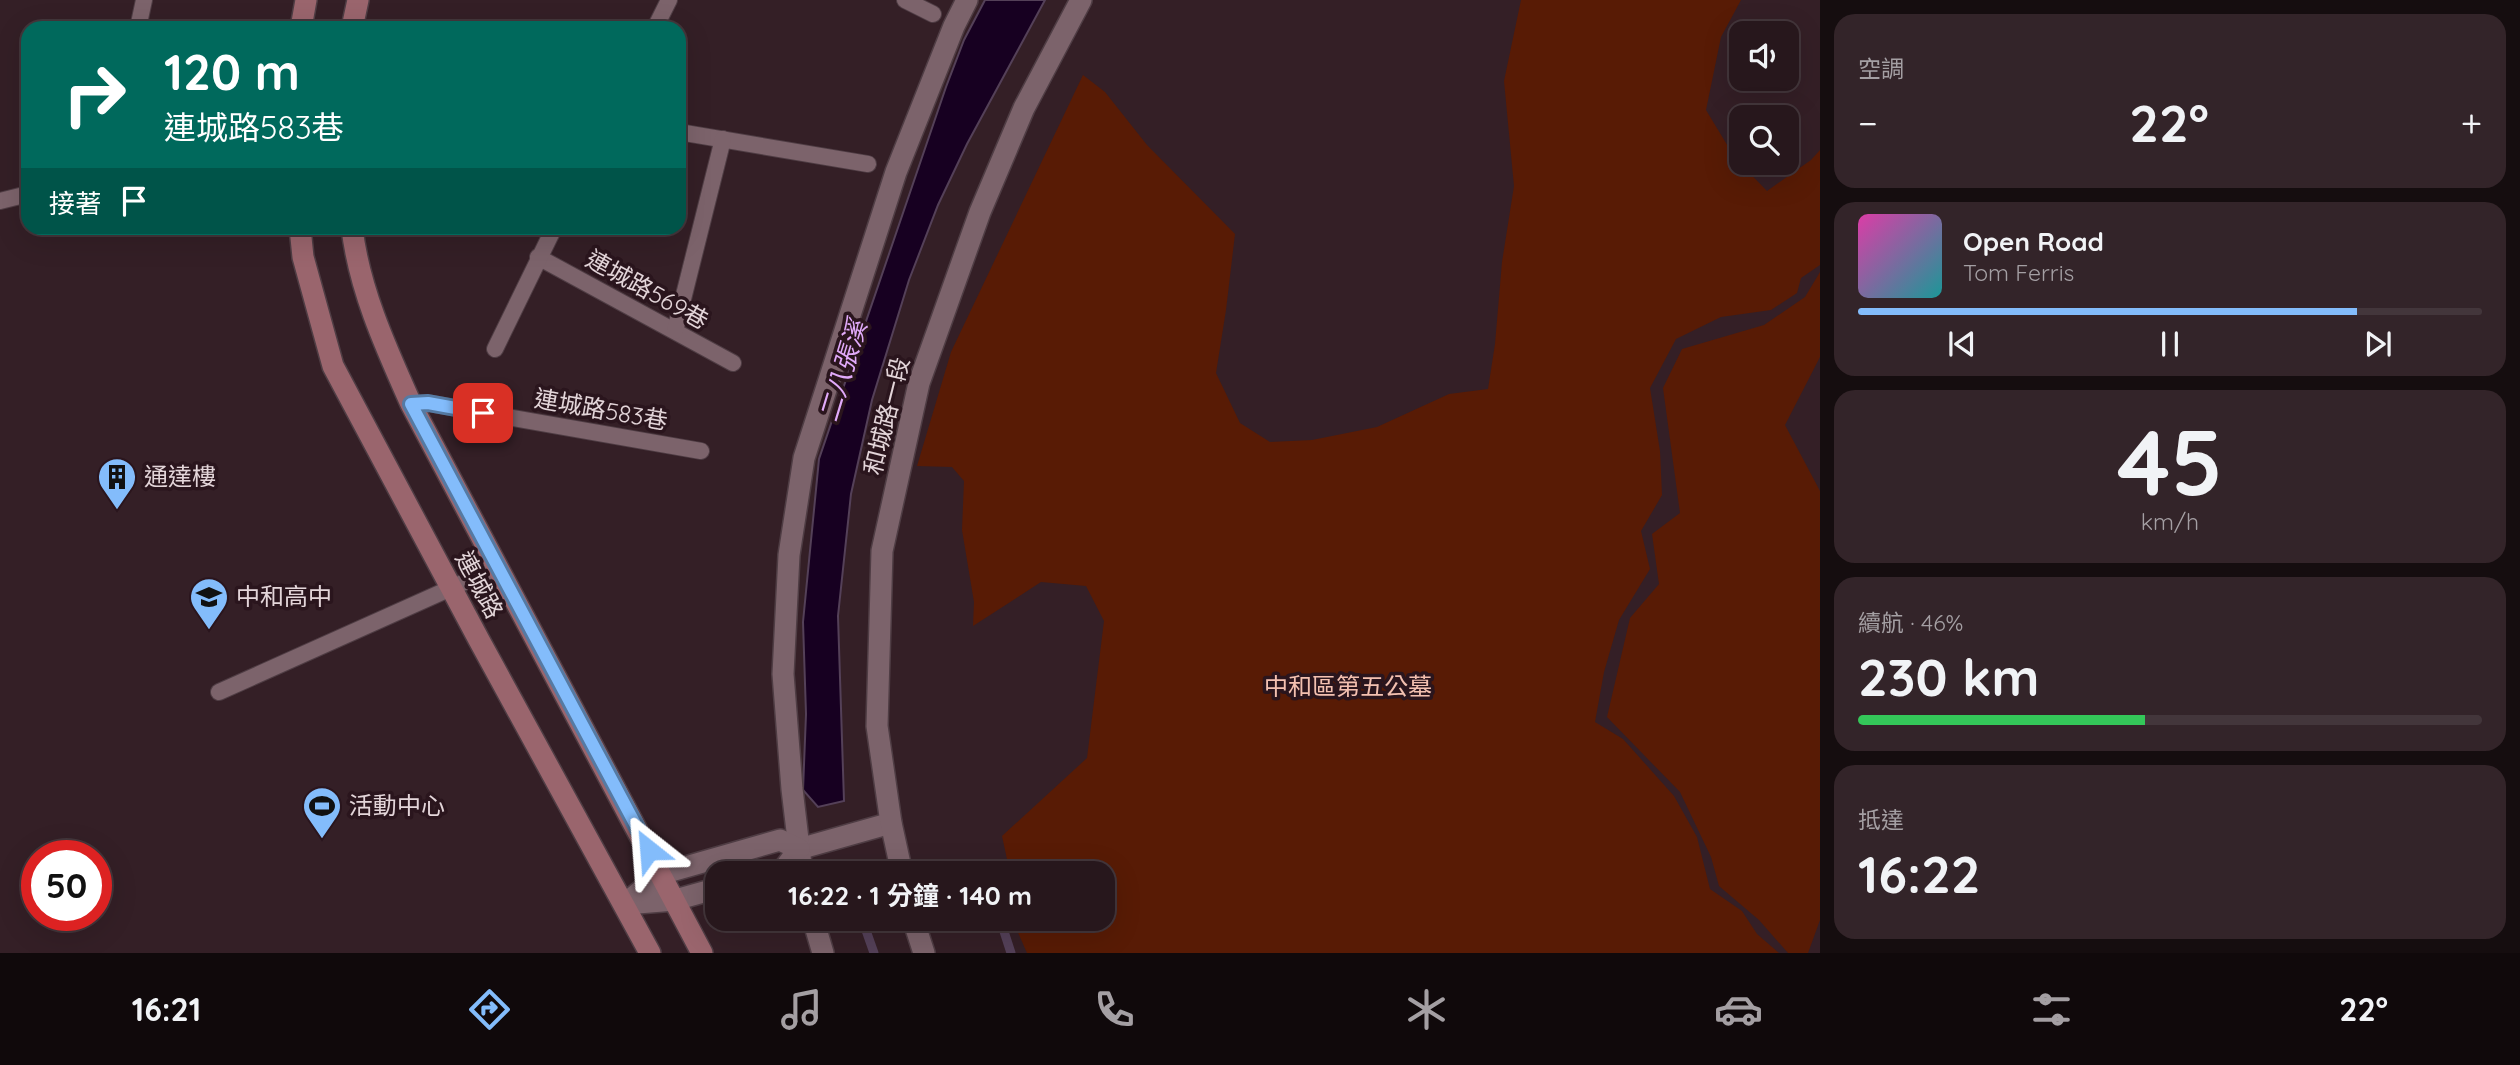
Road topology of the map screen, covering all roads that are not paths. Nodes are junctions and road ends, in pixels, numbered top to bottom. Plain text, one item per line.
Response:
1 (144, 0) edge
2 (306, 0) edge
3 (358, 0) edge
4 (669, 0) edge
5 (905, 0) edge
6 (967, 0) edge
7 (1081, 0) edge
8 (933, 14) dead end
9 (140, 21) edge
10 (302, 21) edge
11 (354, 21) edge
12 (658, 21) edge
13 (686, 133) edge
14 (723, 139) junction
15 (868, 164) dead end
16 (21, 196) edge
17 (0, 201) edge
18 (301, 235) edge
19 (353, 235) edge
20 (550, 235) edge
21 (538, 257) junction
22 (675, 331) junction
23 (495, 349) dead end
24 (733, 363) dead end
25 (411, 404) junction
26 (701, 451) dead end
27 (498, 568) junction
28 (451, 589) junction
29 (219, 692) dead end
30 (891, 823) junction
31 (799, 849) junction
32 (790, 861) edge
33 (800, 861) edge
34 (899, 861) edge
35 (661, 874) junction
36 (705, 892) edge
37 (675, 900) junction
38 (625, 904) junction
39 (817, 931) edge
40 (917, 931) edge
41 (650, 953) edge
42 (702, 953) edge
43 (823, 953) edge
44 (925, 953) edge

1 - 9 lane
2 - 10 main road
3 - 11 main road
4 - 12 lane
5 - 8 lane
6 - 31 street
7 - 30 street, 和城路一段
13 - 14 lane
14 - 15 lane
14 - 22 lane
16 - 17 lane
18 - 28 main road, 連城路
19 - 25 main road, 連城路
20 - 21 lane
21 - 22 lane, 連城路569巷
21 - 23 lane
22 - 24 lane, 連城路569巷
25 - 26 lane, 連城路583巷
25 - 27 main road, 連城路
27 - 28 lane
27 - 35 main road, 連城路
28 - 29 lane
28 - 38 main road, 連城路
30 - 31 street
30 - 34 street, 和城路一段
31 - 32 street
31 - 33 street
31 - 35 street
35 - 37 main road, 連城路
35 - 38 street
36 - 37 street
37 - 38 street
37 - 42 main road, 連城路
38 - 41 main road, 連城路
39 - 43 street
40 - 44 street

